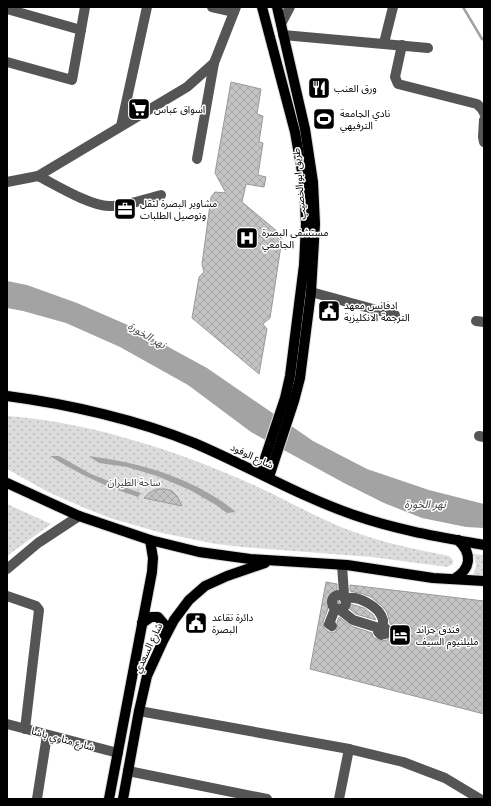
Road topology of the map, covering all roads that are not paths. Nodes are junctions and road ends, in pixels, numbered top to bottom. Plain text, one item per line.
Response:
1 (85, 7) edge
2 (147, 7) edge
3 (212, 7) edge
4 (262, 7) edge
5 (277, 7) edge
6 (290, 7) edge
7 (393, 7) edge
8 (7, 9) edge
9 (235, 10) edge
10 (281, 24) junction
11 (81, 30) junction
12 (283, 35) junction
13 (384, 43) junction
14 (402, 45) junction
15 (428, 48) dead end
16 (7, 62) edge
17 (214, 63) junction
18 (484, 113) edge
19 (484, 120) edge
20 (121, 126) junction
21 (305, 129) junction
22 (295, 132) junction
23 (484, 142) edge
24 (196, 159) dead end
25 (38, 176) junction
26 (7, 182) edge
27 (161, 195) dead end
28 (310, 292) junction
29 (395, 315) dead end
30 (7, 396) edge
31 (284, 416) junction
32 (265, 475) junction
33 (7, 483) edge
34 (79, 516) junction
35 (150, 540) junction
36 (458, 540) junction
37 (484, 545) edge
38 (269, 562) junction
39 (342, 565) junction
40 (7, 569) edge
41 (454, 579) junction
42 (484, 581) edge
43 (7, 596) edge
44 (344, 597) junction
45 (337, 609) junction
46 (142, 623) junction
47 (332, 626) dead end
48 (162, 641) junction
49 (139, 711) junction
50 (7, 724) edge
51 (25, 729) junction
52 (47, 735) junction
53 (348, 749) junction
54 (118, 753) junction
55 (128, 771) junction
56 (37, 799) edge
57 (109, 799) edge
58 (123, 799) edge
59 (267, 799) edge
60 (339, 799) edge
61 (480, 799) edge

1 - 11 street
2 - 20 street
3 - 9 street
4 - 22 main road, طريق ابو الخصيب
5 - 10 main road, طريق ابو الخصيب
6 - 10 street
7 - 13 street
8 - 11 street
9 - 17 street
10 - 12 main road, طريق ابو الخصيب
11 - 16 street
12 - 13 street
12 - 21 main road, طريق ابو الخصيب
13 - 14 street
14 - 15 street
14 - 18 street
17 - 20 street
17 - 24 street
19 - 23 street
20 - 25 street
21 - 22 main road
21 - 28 main road, طريق ابو الخصيب
22 - 31 main road, طريق ابو الخصيب
25 - 26 street
25 - 27 street
28 - 29 street
28 - 31 main road, طريق ابو الخصيب
30 - 32 main road, شارع الوفود
31 - 32 main road, طريق ابو الخصيب
32 - 36 main road, شارع الوفود
33 - 34 main road
34 - 35 main road
34 - 40 street
35 - 38 main road
35 - 46 main road, شارع السعدي
36 - 37 main road, شارع الوفود
36 - 41 main road
38 - 39 main road
38 - 48 main road, شارع السعدي
39 - 41 main road
39 - 44 street
41 - 42 main road
43 - 51 street
44 - 45 street
44 - 45 street
45 - 47 street
46 - 48 main road
46 - 54 main road, شارع السعدي
48 - 49 main road, شارع السعدي
49 - 53 street
49 - 55 main road, شارع السعدي
50 - 51 street, شارع مناوي باشا
51 - 52 street, شارع مناوي باشا
52 - 54 street, شارع مناوي باشا
52 - 56 street
53 - 60 street
53 - 61 street
54 - 57 main road, شارع السعدي
55 - 58 main road, شارع السعدي
55 - 59 street

